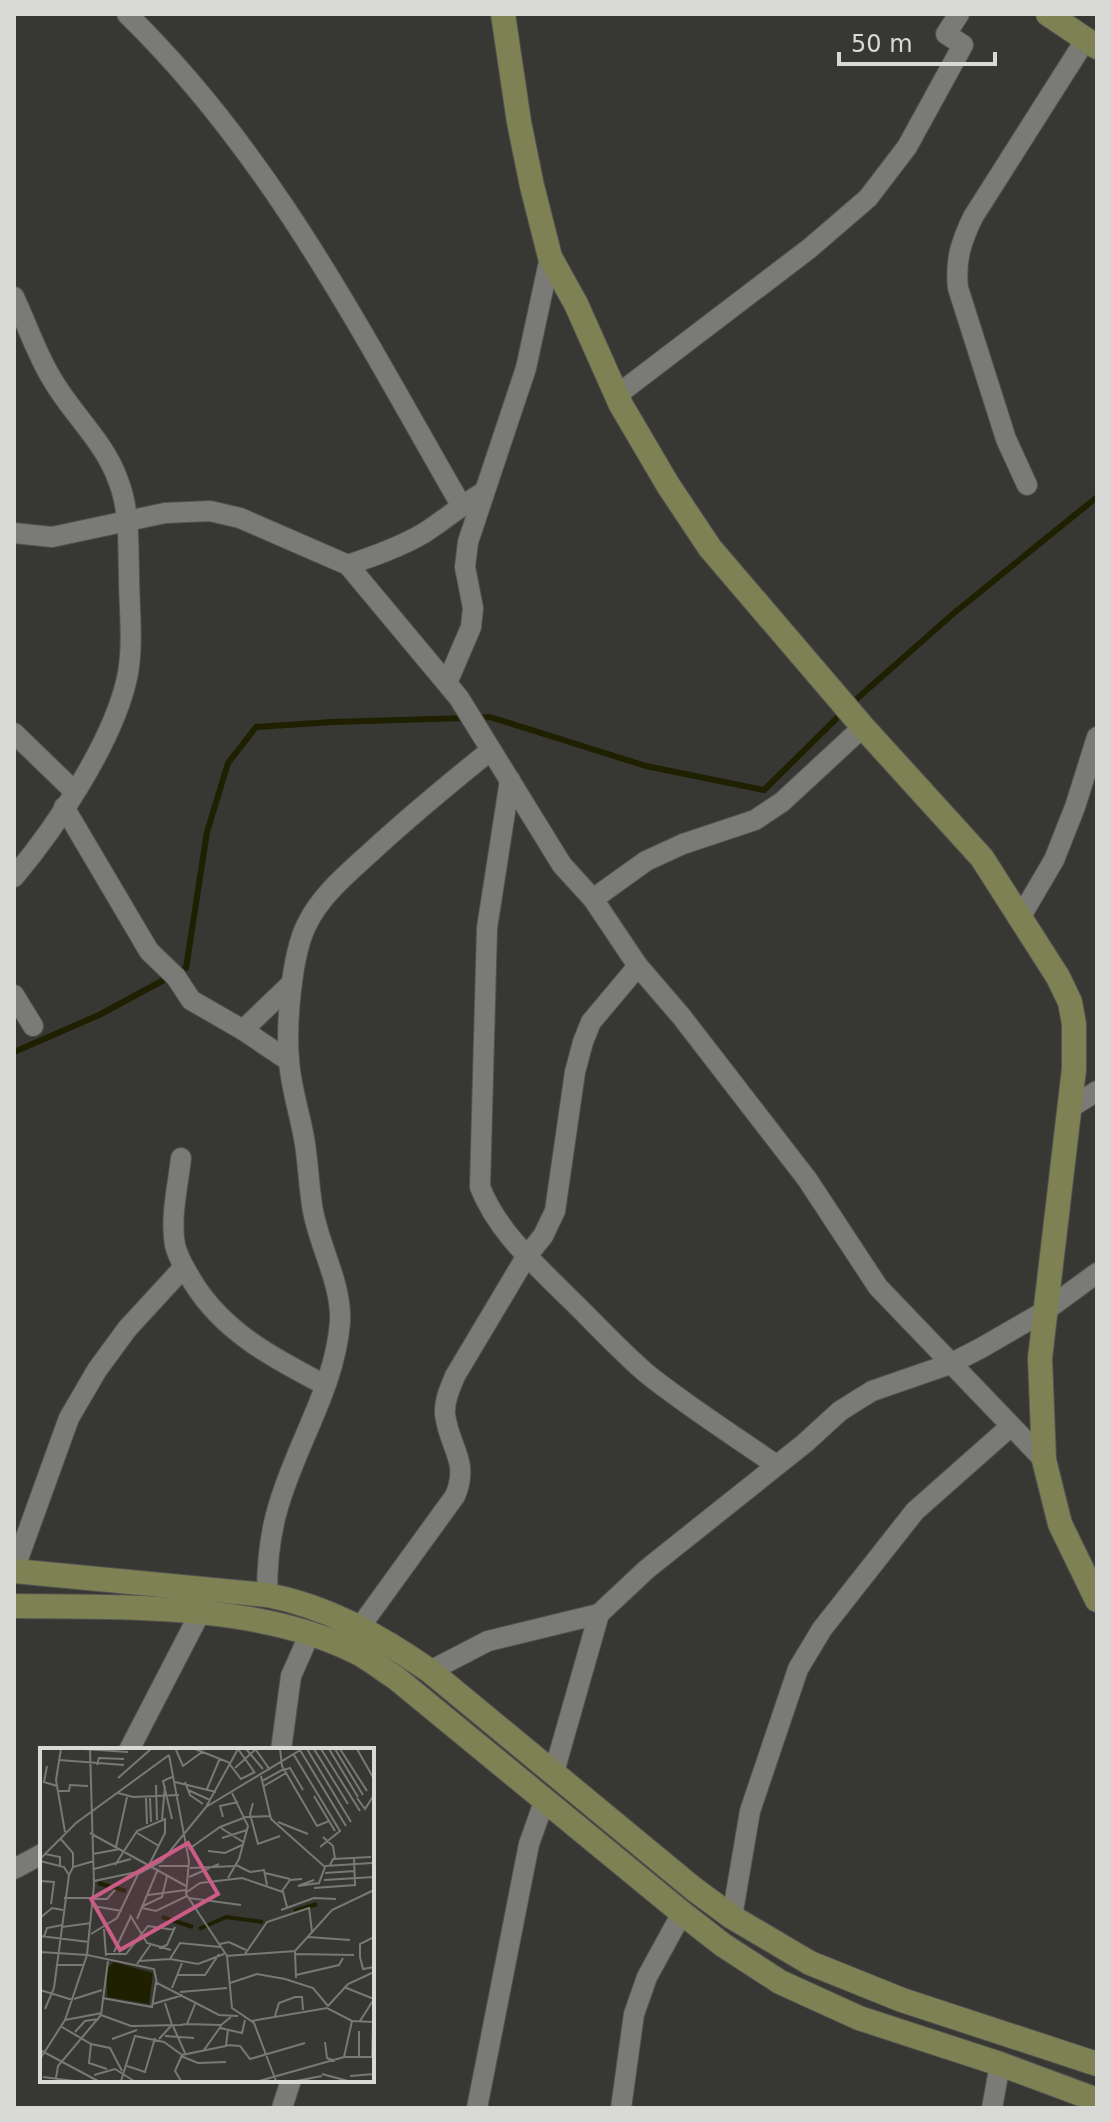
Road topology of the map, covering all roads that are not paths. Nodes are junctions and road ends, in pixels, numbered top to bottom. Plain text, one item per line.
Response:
1 (127, 14) edge
2 (503, 14) edge
3 (959, 14) edge
4 (1048, 14) edge
5 (1091, 43) edge
6 (550, 257) junction
7 (14, 297) edge
8 (617, 395) junction
9 (1027, 485) dead end
10 (482, 493) junction
11 (461, 505) junction
12 (128, 522) junction
13 (14, 533) edge
14 (348, 565) junction
15 (453, 690) junction
16 (858, 721) junction
17 (14, 733) edge
18 (1097, 737) edge
19 (488, 745) junction
20 (510, 780) junction
21 (69, 799) junction
22 (14, 877) edge
23 (593, 899) junction
24 (1020, 918) junction
25 (638, 966) junction
26 (292, 983) junction
27 (14, 995) edge
28 (33, 1026) dead end
29 (243, 1030) junction
30 (289, 1061) junction
31 (1097, 1091) edge
32 (1070, 1108) junction
33 (181, 1158) dead end
34 (526, 1257) junction
35 (184, 1267) junction
36 (1097, 1273) edge
37 (1045, 1311) junction
38 (950, 1364) junction
39 (325, 1385) junction
40 (1011, 1426) junction
41 (1044, 1460) junction
42 (776, 1465) junction
43 (14, 1570) edge
44 (267, 1595) junction
45 (1097, 1600) edge
46 (14, 1606) edge
47 (200, 1613) junction
48 (599, 1614) junction
49 (360, 1627) junction
50 (310, 1633) junction
51 (430, 1671) junction
52 (130, 1748) edge
53 (281, 1748) edge
54 (554, 1772) junction
55 (544, 1802) junction
56 (40, 1855) edge
57 (14, 1869) edge
58 (682, 1913) junction
59 (732, 1917) junction
60 (1000, 2064) junction
61 (1097, 2064) edge
62 (290, 2082) edge
63 (1097, 2100) edge
64 (282, 2108) edge
65 (477, 2108) edge
66 (621, 2108) edge
67 (992, 2108) edge

1 - 11 street
2 - 6 street
3 - 8 street
4 - 5 street
5 - 9 street
6 - 8 street
6 - 10 street
7 - 12 street
8 - 16 street
10 - 11 street
10 - 15 street
11 - 14 street
12 - 13 street
12 - 14 street
12 - 21 street
14 - 15 street
15 - 19 street
16 - 23 street
16 - 24 street
17 - 21 street
18 - 24 street
19 - 20 street
19 - 26 street
20 - 23 street
20 - 34 street
21 - 22 street
21 - 29 street
23 - 25 street
24 - 32 street
25 - 34 street
25 - 38 street
26 - 29 street
26 - 30 street
27 - 28 street
29 - 30 street
30 - 39 street
31 - 32 street
32 - 37 street
33 - 35 street
34 - 42 street
34 - 49 street
35 - 39 street
35 - 43 street
36 - 37 street
37 - 38 street
37 - 41 street
38 - 40 street
38 - 42 street
39 - 44 street
40 - 41 street
40 - 59 street
41 - 45 street
42 - 48 street
43 - 44 street
44 - 49 street
46 - 47 street
47 - 50 street
47 - 52 street
48 - 51 street
48 - 54 street
49 - 51 street
50 - 53 street
50 - 55 street
51 - 54 street
54 - 59 street
55 - 58 street
55 - 65 street
56 - 57 street
58 - 60 street
58 - 66 street
59 - 61 street
60 - 63 street
60 - 67 street
62 - 64 street

